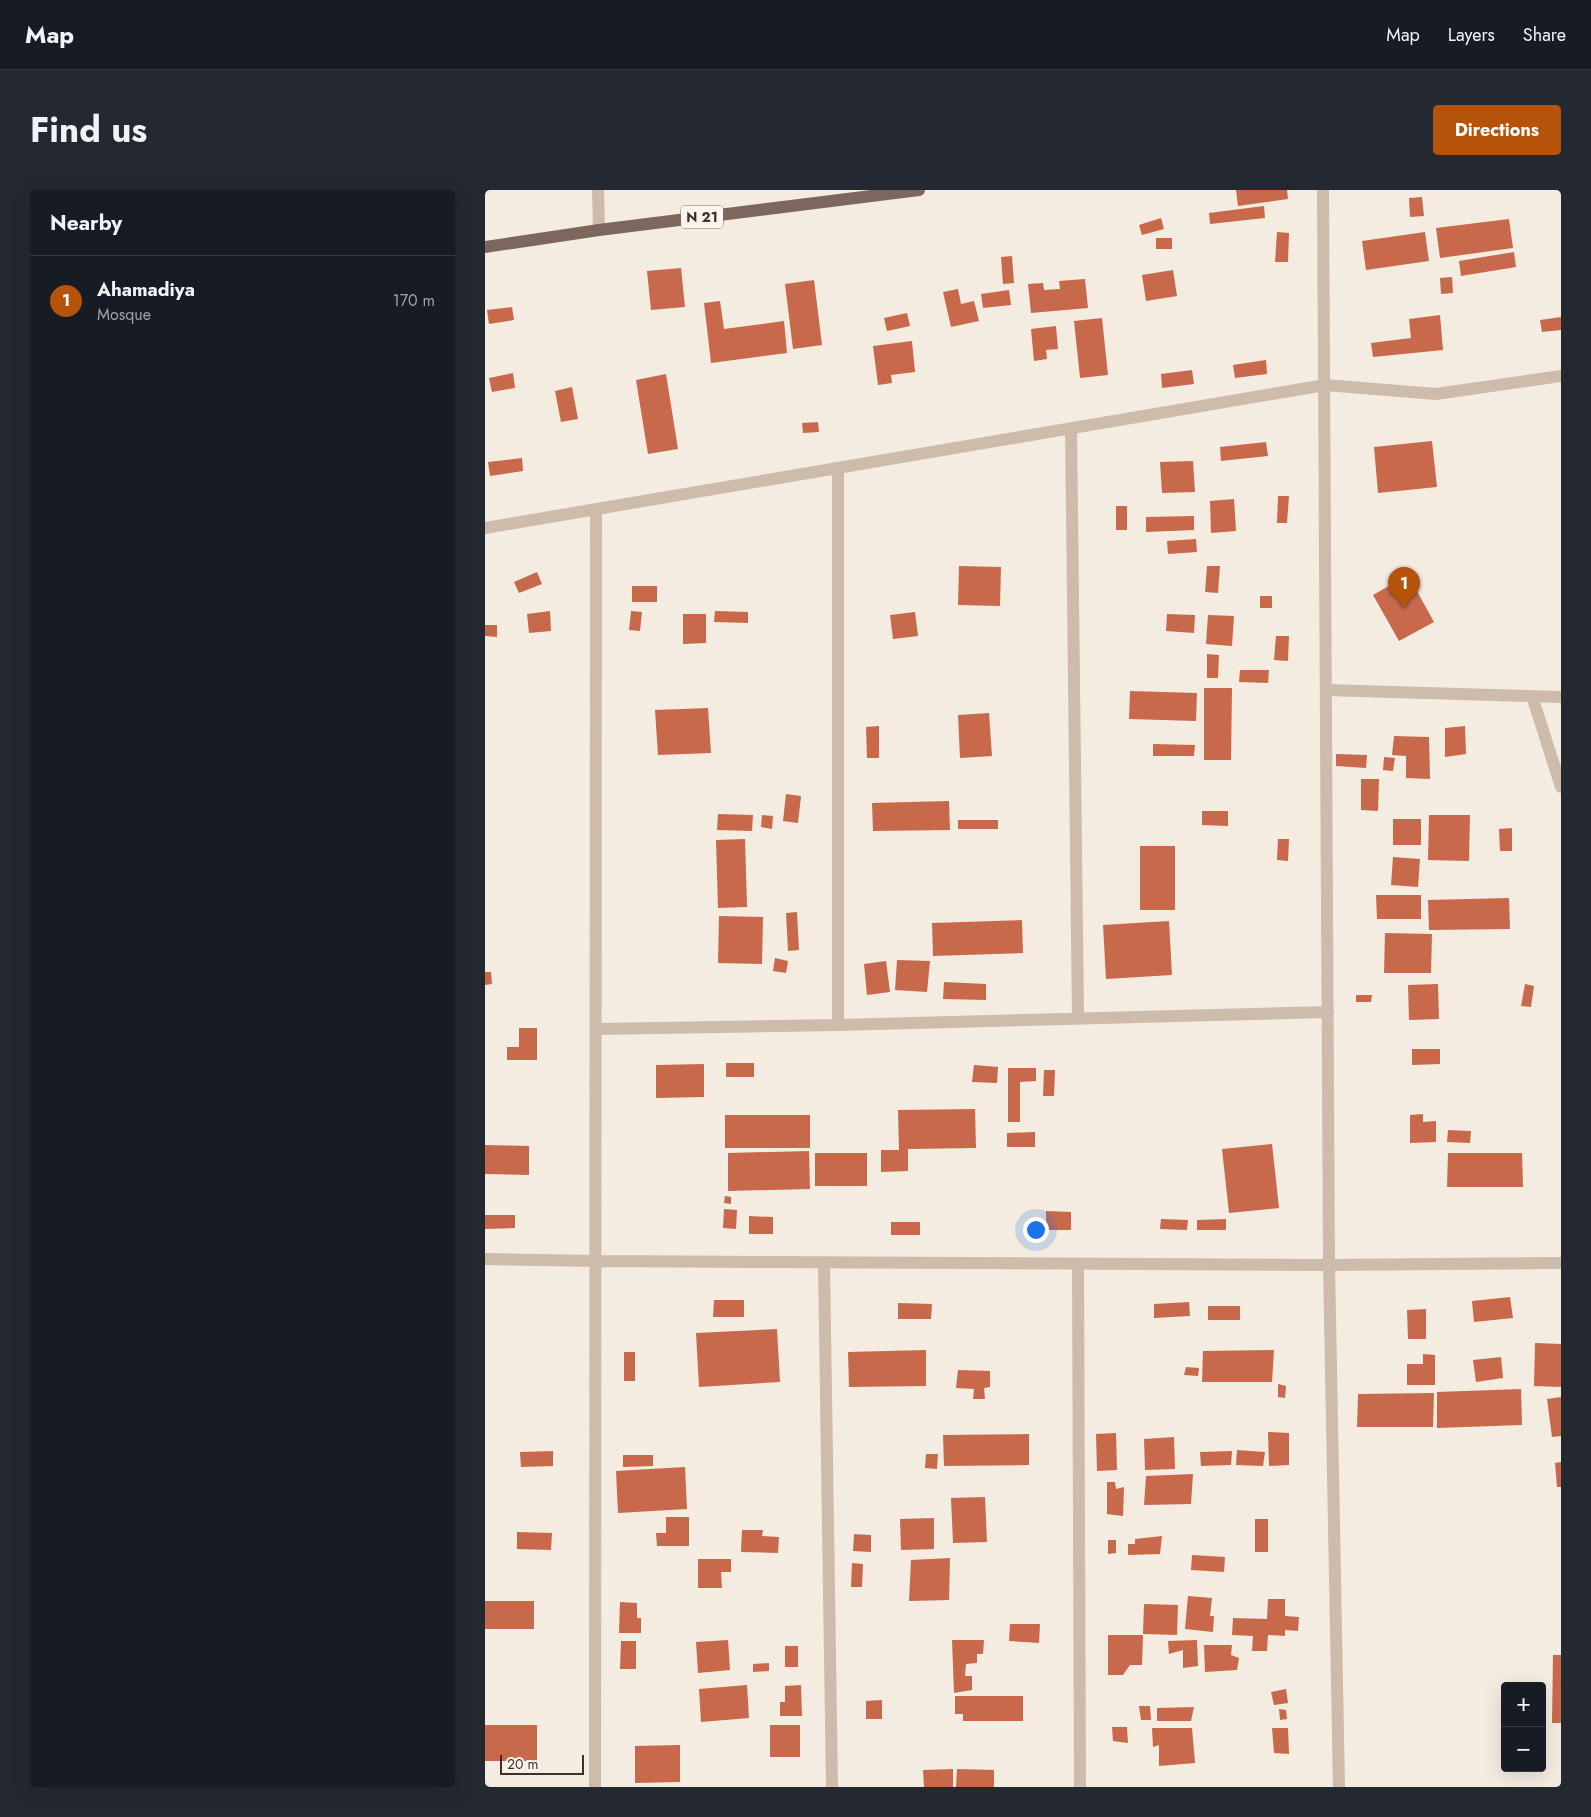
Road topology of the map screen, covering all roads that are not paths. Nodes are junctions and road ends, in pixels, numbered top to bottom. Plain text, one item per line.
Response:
1 (597, 190) edge
2 (919, 190) edge
3 (1323, 190) edge
4 (599, 230) junction
5 (485, 247) edge
6 (1561, 376) edge
7 (1325, 385) junction
8 (1071, 428) junction
9 (838, 468) junction
10 (596, 510) junction
11 (485, 528) edge
12 (1326, 690) junction
13 (1533, 696) junction
14 (1561, 697) edge
15 (1561, 787) edge
16 (1328, 1012) junction
17 (1078, 1018) junction
18 (838, 1025) junction
19 (596, 1029) junction
20 (485, 1259) edge
21 (595, 1261) junction
22 (824, 1263) junction
23 (1561, 1263) edge
24 (1078, 1264) junction
25 (1329, 1265) junction
26 (595, 1787) edge
27 (832, 1787) edge
28 (1080, 1787) edge
29 (1339, 1787) edge

1 - 4 street
2 - 4 main road, N 21
3 - 7 street
4 - 5 main road, N 21
6 - 7 street
7 - 8 street
7 - 12 street
8 - 9 street
8 - 17 street
9 - 10 street
9 - 18 street
10 - 11 street
10 - 19 street
12 - 13 street
12 - 16 street
13 - 14 street
13 - 15 street
16 - 17 street
16 - 25 street
17 - 18 street
18 - 19 street
19 - 21 street
20 - 21 street
21 - 22 street
21 - 26 street
22 - 24 street
22 - 27 street
23 - 25 street
24 - 25 street
24 - 28 street
25 - 29 street

